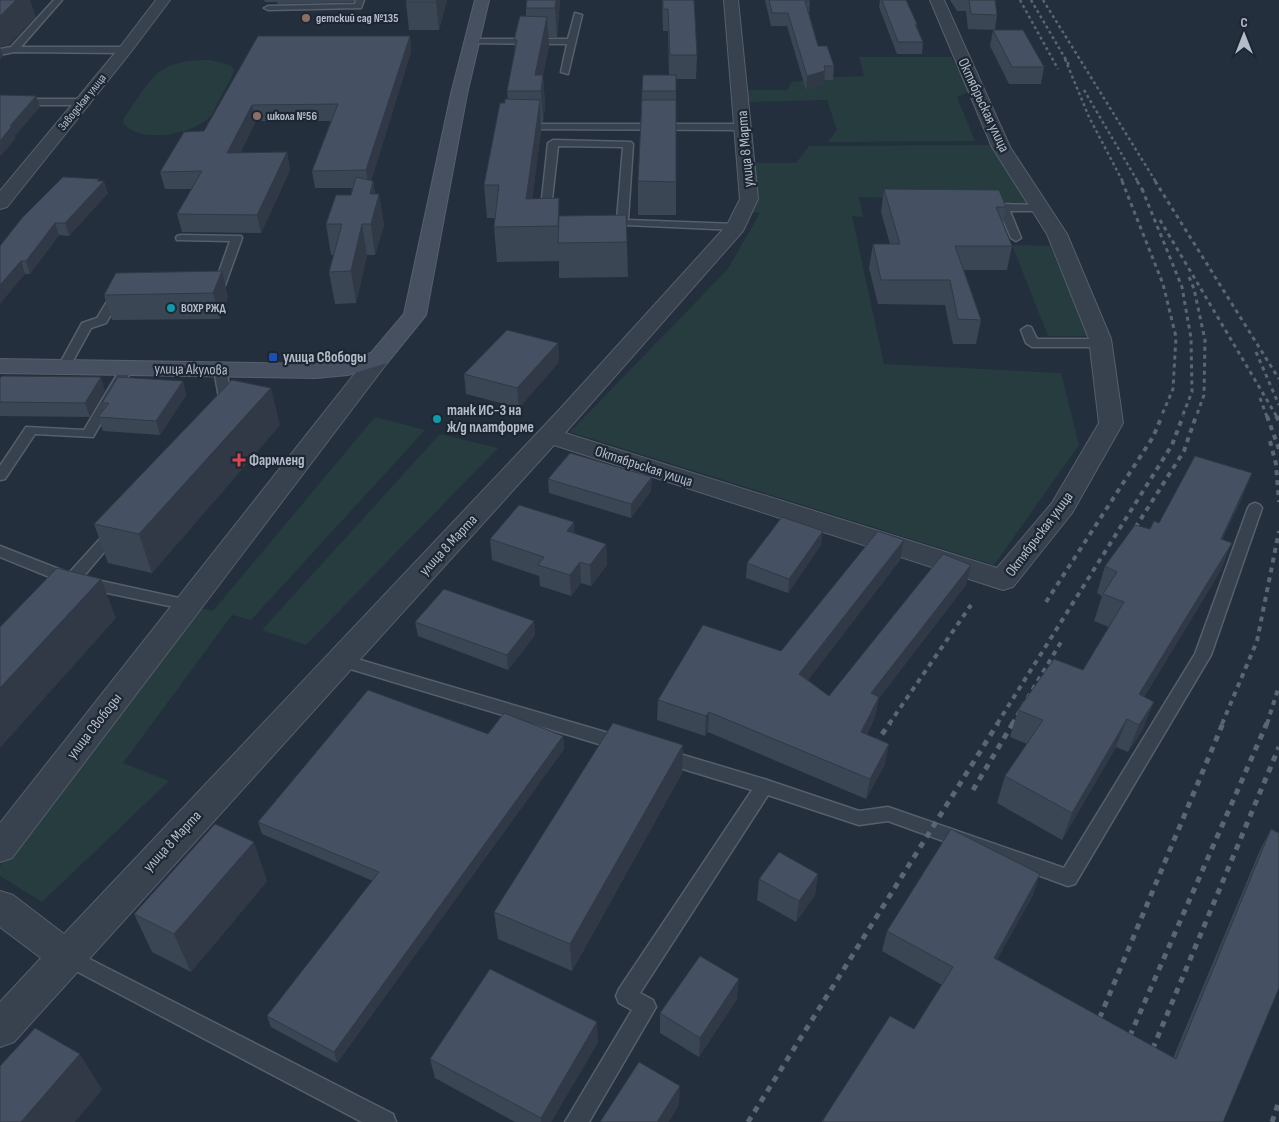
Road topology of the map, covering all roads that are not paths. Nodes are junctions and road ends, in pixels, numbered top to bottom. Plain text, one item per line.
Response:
1 (58, 0) edge
2 (163, 0) edge
3 (360, 0) edge
4 (482, 0) edge
5 (731, 0) edge
6 (936, 0) edge
7 (268, 8) dead end
8 (578, 14) dead end
9 (472, 41) junction
10 (572, 42) junction
11 (14, 49) junction
12 (125, 50) junction
13 (0, 52) edge
14 (565, 72) dead end
15 (0, 102) edge
16 (83, 102) junction
17 (514, 127) edge
18 (628, 127) junction
19 (743, 127) junction
20 (628, 144) junction
21 (7, 186) edge
22 (0, 203) edge
23 (974, 207) edge
24 (1004, 208) junction
25 (1040, 208) junction
26 (554, 219) edge
27 (593, 222) edge
28 (622, 223) junction
29 (736, 227) junction
30 (181, 238) dead end
31 (1016, 238) dead end
32 (201, 290) edge
33 (128, 291) edge
34 (1027, 330) dead end
35 (1101, 343) junction
36 (379, 358) junction
37 (0, 366) edge
38 (64, 367) junction
39 (127, 368) junction
40 (220, 370) junction
41 (214, 418) edge
42 (549, 436) junction
43 (0, 476) edge
44 (1255, 508) dead end
45 (124, 521) edge
46 (0, 551) edge
47 (72, 580) junction
48 (52, 602) edge
49 (188, 605) junction
50 (340, 660) junction
51 (764, 786) junction
52 (0, 848) edge
53 (0, 906) edge
54 (66, 956) junction
55 (0, 1029) edge
56 (385, 1122) edge
57 (576, 1122) edge

1 - 11 lane
2 - 12 street, Заводская улица
3 - 7 lane
4 - 9 street, улица Свободы
5 - 19 street, улица 8 Марта
6 - 25 street, Октябрьская улица
8 - 10 lane
9 - 10 lane
9 - 36 street, улица Свободы
10 - 14 lane
11 - 12 lane
11 - 13 lane
12 - 16 street, Заводская улица
15 - 16 lane
16 - 21 street, Заводская улица
17 - 18 lane
18 - 19 lane
18 - 20 lane
19 - 29 street, улица 8 Марта
20 - 26 lane
20 - 28 lane
21 - 22 street, Заводская улица
23 - 24 lane
24 - 25 lane
24 - 31 lane
25 - 35 street, Октябрьская улица
27 - 28 lane
28 - 29 lane
29 - 42 street, улица 8 Марта
30 - 32 lane
33 - 38 lane
34 - 35 lane
35 - 42 street, Октябрьская улица
36 - 40 street, улица Акулова
36 - 49 street, улица Свободы
37 - 38 street, улица Акулова
38 - 39 street, улица Акулова
39 - 40 street, улица Акулова
39 - 43 lane
40 - 41 lane
42 - 50 street, улица 8 Марта
44 - 51 lane
45 - 47 lane
46 - 47 lane
47 - 48 lane
47 - 49 lane
49 - 52 street, улица Свободы
50 - 51 lane
50 - 54 street, улица 8 Марта
51 - 57 lane
53 - 54 street
54 - 55 street, улица 8 Марта
54 - 56 lane

